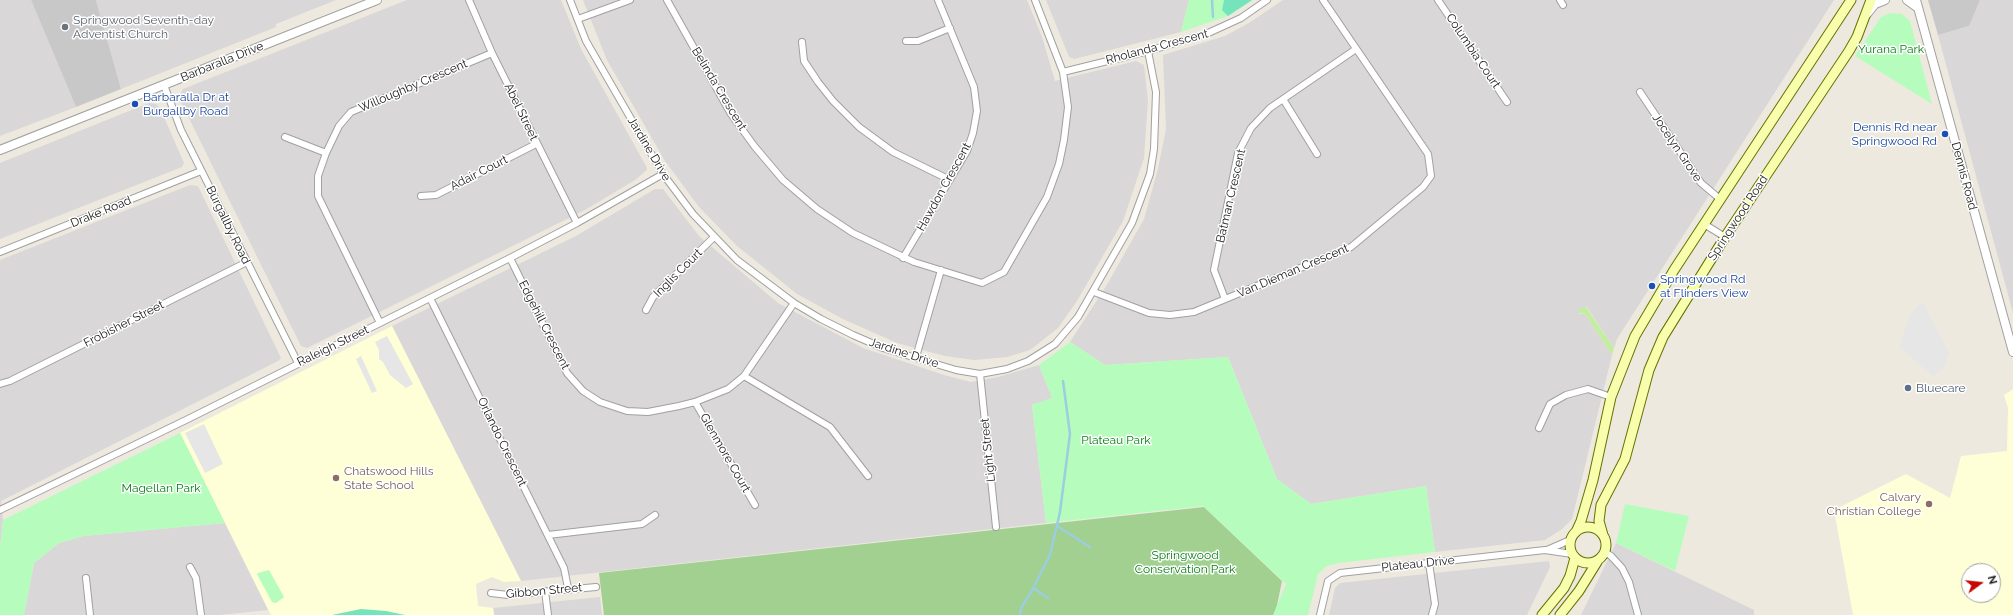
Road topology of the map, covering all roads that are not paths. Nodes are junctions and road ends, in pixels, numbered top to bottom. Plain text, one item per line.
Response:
1 (377, 0) edge
2 (469, 0) edge
3 (570, 0) edge
4 (630, 0) edge
5 (667, 0) edge
6 (938, 0) edge
7 (1035, 0) edge
8 (1267, 0) edge
9 (1323, 0) edge
10 (1438, 0) edge
11 (1851, 0) edge
12 (1871, 0) edge
13 (1885, 0) edge
14 (1907, 0) edge
15 (1917, 4) edge
16 (578, 19) junction
17 (1862, 21) junction
18 (950, 28) junction
19 (906, 41) dead end
20 (802, 42) dead end
21 (1356, 49) junction
22 (1148, 51) junction
23 (492, 53) junction
24 (1063, 72) junction
25 (164, 86) junction
26 (1640, 92) dead end
27 (1283, 99) junction
28 (1507, 102) dead end
29 (285, 137) dead end
30 (536, 144) junction
31 (0, 150) edge
32 (326, 153) junction
33 (1317, 154) dead end
34 (202, 171) junction
35 (663, 174) junction
36 (950, 180) junction
37 (421, 196) dead end
38 (1720, 199) junction
39 (577, 223) junction
40 (1704, 224) junction
41 (714, 237) junction
42 (1725, 237) junction
43 (0, 252) edge
44 (510, 258) junction
45 (904, 258) junction
46 (247, 262) junction
47 (941, 270) junction
48 (1094, 292) junction
49 (430, 298) junction
50 (1225, 299) junction
51 (794, 303) junction
52 (646, 310) dead end
53 (380, 322) junction
54 (2013, 352) edge
55 (916, 357) junction
56 (298, 363) junction
57 (980, 374) junction
58 (744, 376) junction
59 (0, 384) edge
60 (1611, 397) junction
61 (695, 402) junction
62 (1539, 428) dead end
63 (868, 476) dead end
64 (755, 505) dead end
65 (0, 510) edge
66 (655, 515) dead end
67 (996, 527) dead end
68 (1576, 532) junction
69 (548, 535) junction
70 (1603, 535) junction
71 (1570, 540) junction
72 (1545, 550) junction
73 (1605, 552) junction
74 (1574, 556) junction
75 (1597, 562) junction
76 (1429, 563) junction
77 (190, 566) dead end
78 (86, 578) dead end
79 (596, 587) dead end
80 (568, 588) junction
81 (545, 591) junction
82 (492, 593) dead end
83 (90, 615) edge
84 (201, 615) edge
85 (548, 615) edge
86 (1320, 615) edge
87 (1432, 615) edge
88 (1542, 615) edge
89 (1560, 615) edge
90 (1638, 615) edge

1 - 25 street, Barbaralla Drive
2 - 23 street, Abel Street
3 - 16 street, Jardine Drive
4 - 16 street
5 - 45 street, Belinda Crescent
6 - 18 street, Hawdon Crescent
7 - 24 street, Belinda Crescent
8 - 22 street, Rholanda Crescent
9 - 21 street, Van Dieman Crescent
10 - 28 street, Columbia Court
11 - 38 main road
12 - 17 main road, Springwood Road
13 - 17 street
14 - 15 street
15 - 54 street, Dennis Road
16 - 35 street, Jardine Drive
17 - 42 main road, Springwood Road
18 - 19 street
18 - 36 street, Hawdon Crescent
20 - 36 street
21 - 27 street, Batman Crescent
21 - 50 street, Van Dieman Crescent
22 - 24 street, Rholanda Crescent
22 - 48 street, Jardine Drive
23 - 30 street, Abel Street
23 - 32 street, Willoughby Crescent
24 - 47 street, Belinda Crescent
25 - 31 street, Barbaralla Drive
25 - 34 street, Burgallby Road
26 - 38 street, Jocelyn Grove
27 - 33 street
27 - 50 street, Batman Crescent
29 - 32 street
30 - 37 street, Adair Court
30 - 39 street, Abel Street
32 - 53 street, Willoughby Crescent
34 - 43 street, Drake Road
34 - 46 street, Burgallby Road
35 - 39 street, Raleigh Street
35 - 41 street, Jardine Drive
36 - 45 street, Hawdon Crescent
38 - 40 main road
39 - 44 street, Raleigh Street
40 - 42 street
40 - 60 main road
41 - 51 street, Jardine Drive
41 - 52 street, Inglis Court
42 - 70 main road, Springwood Road
44 - 49 street, Raleigh Street
44 - 61 street, Edgehill Crescent
45 - 47 street, Belinda Crescent
46 - 56 street, Burgallby Road
46 - 59 street, Frobisher Street
47 - 55 street
48 - 50 street, Van Dieman Crescent
48 - 57 street, Jardine Drive
49 - 53 street, Raleigh Street
49 - 69 street, Orlando Crescent
51 - 55 street, Jardine Drive
51 - 58 street, Edgehill Crescent
53 - 56 street, Raleigh Street
55 - 57 street, Jardine Drive
56 - 65 street, Raleigh Street
57 - 67 street, Light Street
58 - 61 street, Edgehill Crescent
58 - 63 street
60 - 62 street
60 - 68 main road
61 - 64 street, Glenmore Court
66 - 69 street
68 - 70 main road
68 - 71 main road
69 - 80 street, Orlando Crescent
70 - 73 main road
71 - 72 street, Plateau Drive
71 - 74 main road
72 - 74 street, Plateau Drive
72 - 76 street, Plateau Drive
73 - 75 main road
73 - 90 street
74 - 75 main road
74 - 88 main road
75 - 89 main road
76 - 86 street, Plateau Drive
76 - 87 street
77 - 84 street
78 - 83 street
79 - 80 street, Gibbon Street
80 - 81 street, Gibbon Street
81 - 82 street, Gibbon Street
81 - 85 street

